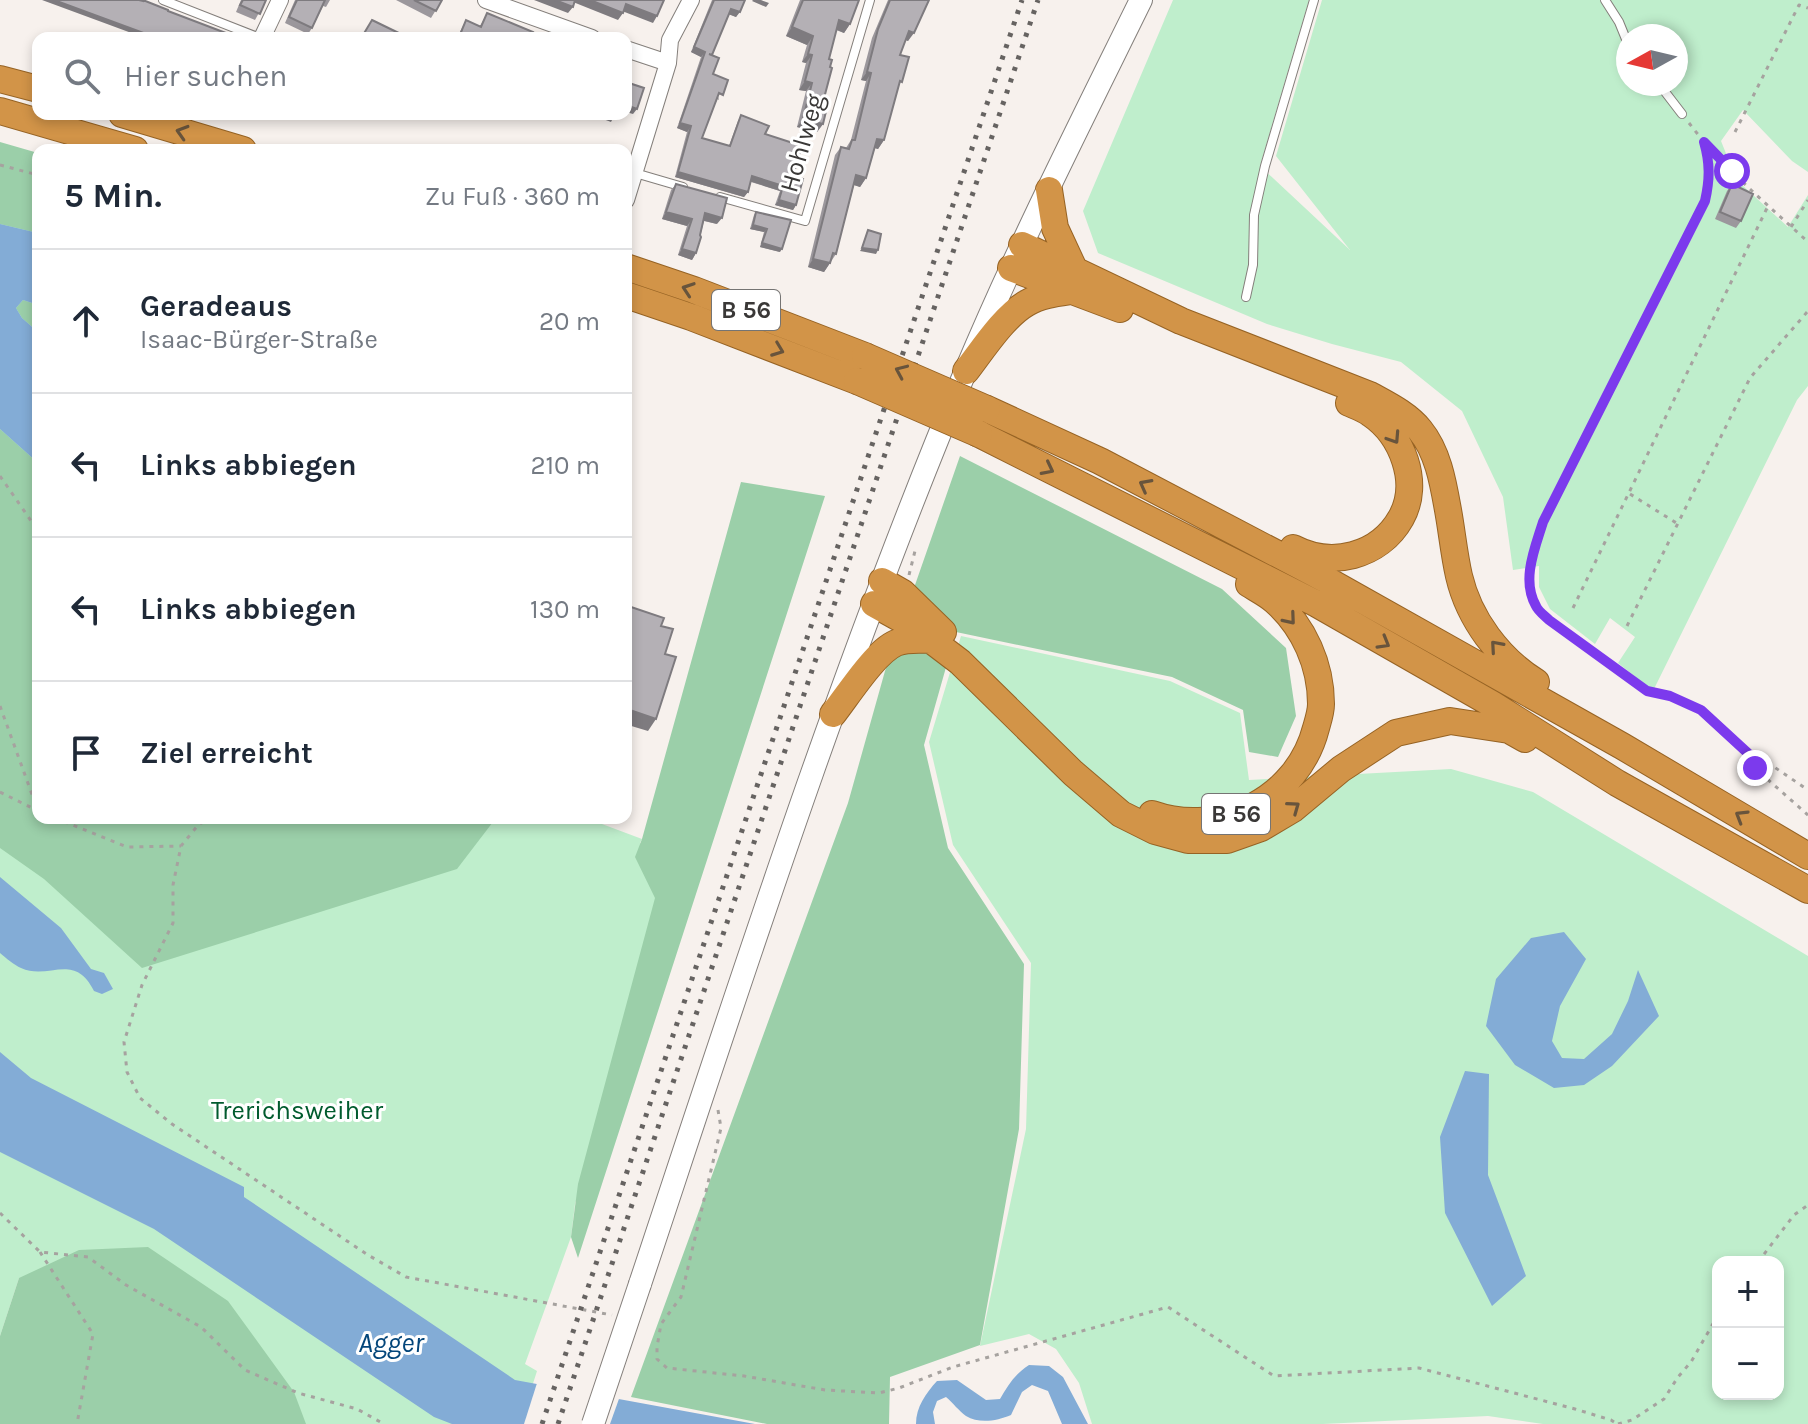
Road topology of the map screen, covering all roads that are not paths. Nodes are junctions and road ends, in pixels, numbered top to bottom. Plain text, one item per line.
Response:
1 (163, 0) edge
2 (280, 0) edge
3 (486, 0) edge
4 (691, 0) edge
5 (870, 0) edge
6 (1141, 0) edge
7 (1314, 0) edge
8 (1605, 0) edge
9 (1620, 24) edge
10 (246, 32) edge
11 (264, 32) edge
12 (575, 32) edge
13 (632, 51) edge
14 (668, 63) junction
15 (0, 79) edge
16 (32, 87) edge
17 (1668, 96) edge
18 (0, 111) edge
19 (1682, 114) road end
20 (142, 120) edge
21 (114, 144) edge
22 (223, 144) edge
23 (634, 173) junction
24 (632, 180) edge
25 (688, 188) edge
26 (1049, 190) junction
27 (717, 196) edge
28 (1017, 256) junction
29 (632, 269) edge
30 (1073, 281) junction
31 (632, 297) edge
32 (1246, 297) dead end
33 (966, 371) junction
34 (983, 421) junction
35 (1214, 521) junction
36 (1184, 538) junction
37 (878, 592) junction
38 (934, 640) junction
39 (833, 714) junction
40 (1622, 746) junction
41 (1617, 783) junction
42 (1808, 856) edge
43 (1808, 890) edge
44 (593, 1424) edge

1 - 10 lane
2 - 11 street
3 - 12 street
4 - 14 street
5 - 27 lane, Hohlweg
6 - 26 main road
7 - 32 lane
8 - 9 lane
13 - 14 street
14 - 23 street
15 - 16 highway
17 - 19 lane
18 - 21 highway
22 -> 20 highway
23 - 24 street
23 - 25 lane
26 - 28 main road
26 - 30 highway
28 - 30 highway
28 - 33 main road
34 -> 29 highway, B 56, bridge
30 - 33 highway
30 -> 35 highway
40 -> 30 highway
31 -> 34 highway, B 56, bridge
33 - 37 main road
35 -> 34 highway, B 56
34 -> 36 highway, B 56
35 - 40 highway, B 56
36 -> 37 highway, B 56
36 -> 41 highway, B 56
37 - 38 highway
37 - 39 main road
38 - 39 highway
38 -> 41 highway
39 - 44 main road, bridge
42 -> 40 highway, B 56
41 - 43 highway, B 56

